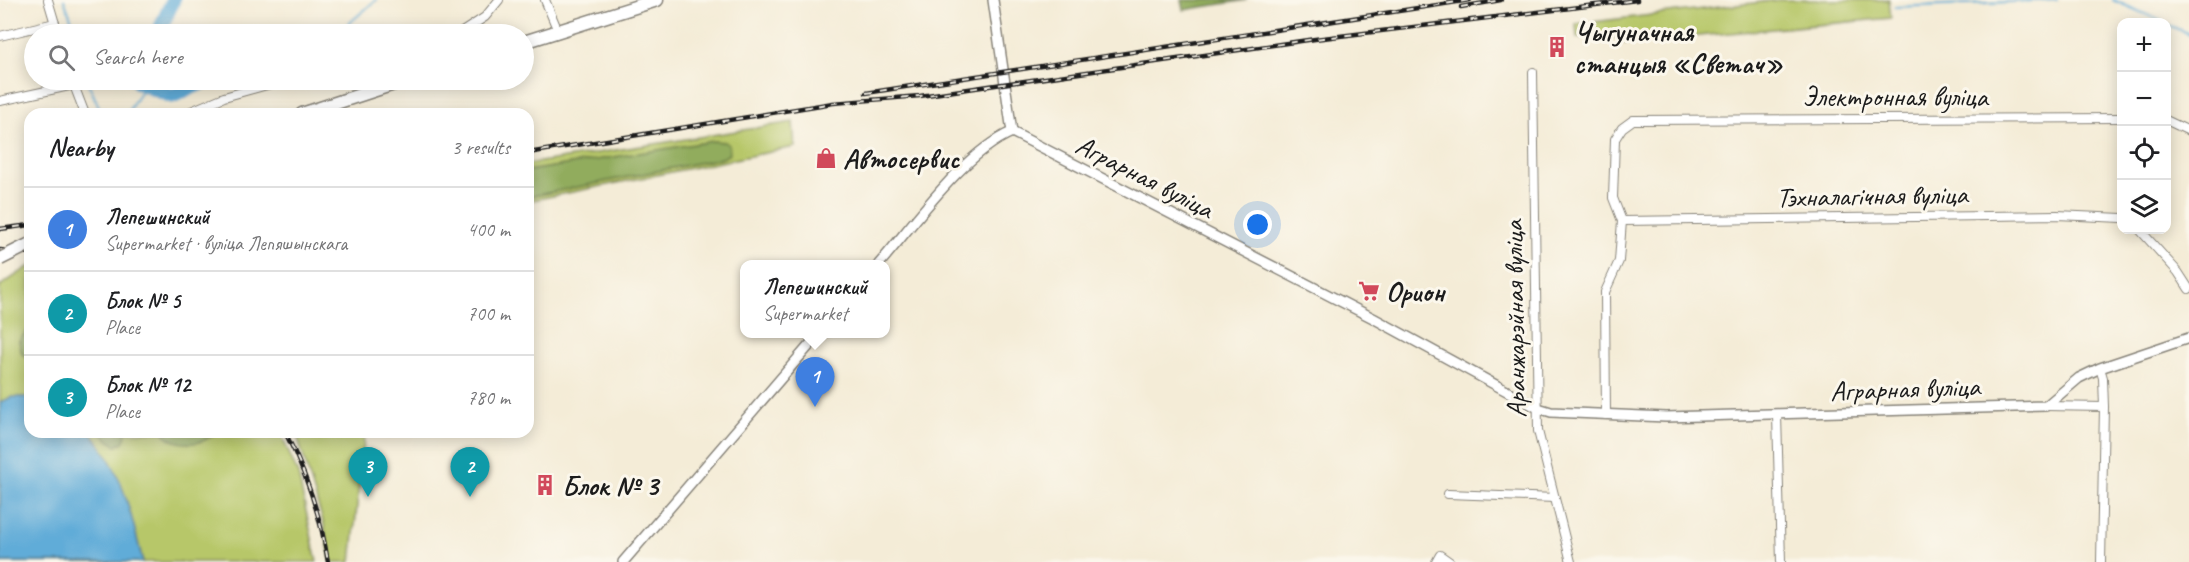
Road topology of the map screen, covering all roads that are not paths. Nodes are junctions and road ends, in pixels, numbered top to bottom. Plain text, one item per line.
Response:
1 (48, 0) edge
2 (499, 0) edge
3 (545, 0) edge
4 (657, 0) edge
5 (993, 0) edge
6 (55, 23) joint
7 (51, 24) edge
8 (474, 24) edge
9 (24, 30) edge
10 (558, 31) junction
11 (0, 36) edge
12 (534, 39) edge
13 (1533, 72) dead end
14 (42, 90) edge
15 (76, 90) edge
16 (249, 90) edge
17 (375, 90) edge
18 (0, 101) edge
19 (83, 108) edge
20 (198, 108) edge
21 (320, 108) edge
22 (2117, 118) edge
23 (2171, 122) edge
24 (2189, 131) edge
25 (1012, 132) junction
26 (2117, 218) edge
27 (1622, 221) junction
28 (2144, 234) edge
29 (24, 247) edge
30 (0, 259) edge
31 (882, 260) edge
32 (2189, 288) edge
33 (815, 338) edge
34 (2189, 338) edge
35 (2100, 368) junction
36 (2046, 406) junction
37 (2104, 407) junction
38 (1538, 408) junction
39 (1606, 415) junction
40 (1777, 415) junction
41 (1448, 494) dead end
42 (1555, 498) junction
43 (623, 562) edge
44 (1436, 562) edge
45 (1450, 562) edge
46 (1570, 562) edge
47 (1781, 562) edge
48 (2102, 562) edge

1 - 6 street
2 - 8 street
3 - 10 street
4 - 10 main road
5 - 25 street
6 - 7 street
9 - 11 street
10 - 12 main road
13 - 38 street, Аранжарэйная вуліца
14 - 18 street
15 - 19 street
16 - 20 street
17 - 21 main road
22 - 27 street, Электронная вуліца
23 - 24 street
25 - 31 street
25 - 38 street, Аграрная вуліца
26 - 27 street, Тэхналагічная вуліца
27 - 39 street
28 - 32 street
29 - 30 main road, bridge
33 - 43 street
34 - 35 street
35 - 36 street
35 - 37 street
36 - 37 street
36 - 40 street, Аграрная вуліца
37 - 48 street
38 - 39 street, Аграрная вуліца
38 - 42 street, Аранжарэйная вуліца
39 - 40 street, Аграрная вуліца
40 - 47 street
41 - 42 street
42 - 46 street, Аранжарэйная вуліца
44 - 45 street

